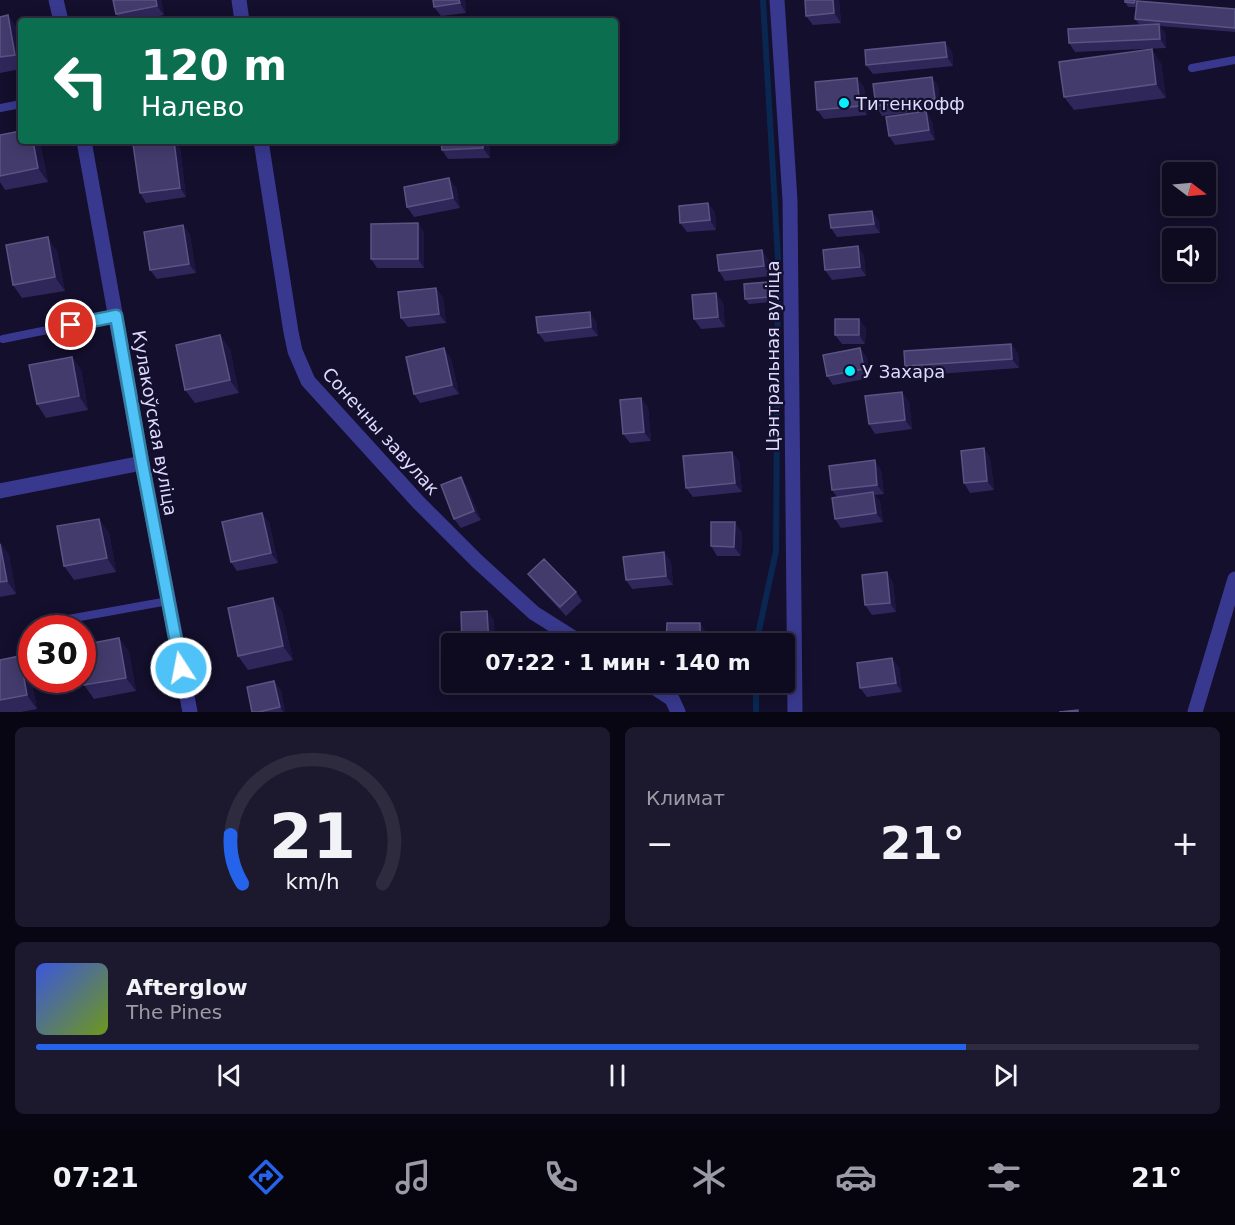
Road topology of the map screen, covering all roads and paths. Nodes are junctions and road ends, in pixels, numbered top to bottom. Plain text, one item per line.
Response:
1 (56, 0) edge
2 (239, 0) edge
3 (777, 0) edge
4 (60, 18) edge
5 (242, 18) edge
6 (1235, 60) edge
7 (1192, 68) dead end
8 (18, 105) edge
9 (0, 108) edge
10 (85, 144) edge
11 (261, 144) edge
12 (116, 316) junction
13 (3, 339) dead end
14 (142, 463) junction
15 (0, 490) edge
16 (1235, 579) edge
17 (168, 601) junction
18 (91, 615) edge
19 (566, 633) edge
20 (659, 693) edge
21 (675, 706) edge
22 (190, 712) edge
23 (795, 712) edge
24 (1195, 712) edge

1 - 4 street
2 - 5 street
3 - 23 street, Цэнтральная вуліца
6 - 7 lane
8 - 9 lane
10 - 12 street, Кулакоўская вуліца
11 - 19 street, Сонечны завулак
12 - 13 lane
12 - 14 street, Кулакоўская вуліца
14 - 15 street
14 - 17 street, Кулакоўская вуліца
16 - 24 street
17 - 18 lane
17 - 22 street, Кулакоўская вуліца
20 - 21 street

